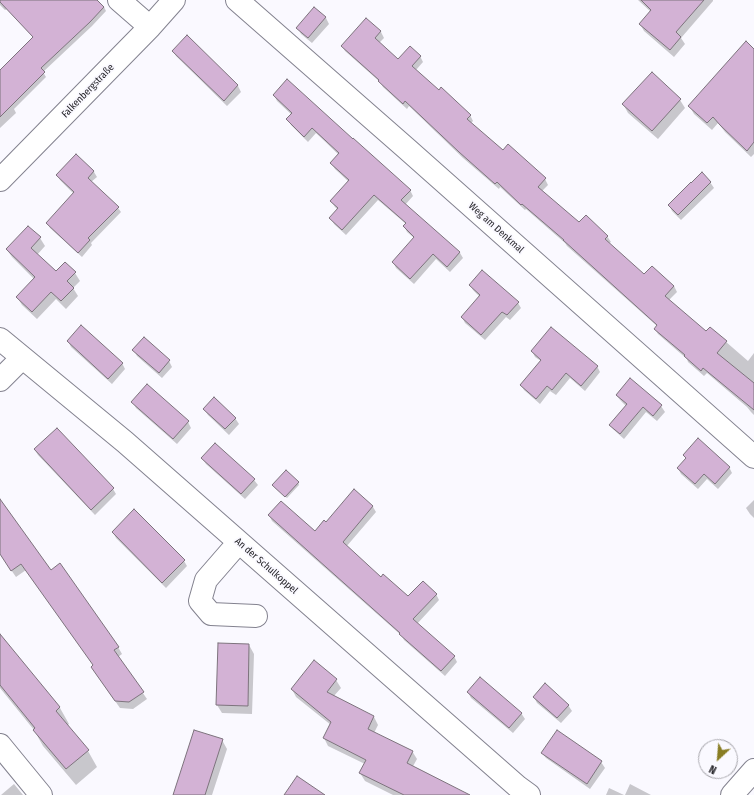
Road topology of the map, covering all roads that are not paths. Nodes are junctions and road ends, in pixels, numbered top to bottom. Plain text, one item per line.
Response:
1 (119, 0) edge
2 (174, 0) edge
3 (237, 0) edge
4 (150, 27) junction
5 (0, 180) edge
6 (0, 339) edge
7 (22, 358) junction
8 (0, 380) edge
9 (754, 456) edge
10 (239, 542) junction
11 (256, 616) dead end
12 (0, 745) edge
13 (754, 770) edge
14 (41, 795) edge
15 (529, 795) edge
16 (732, 795) edge

1 - 4 street
2 - 4 street, Falkenbergstraße
3 - 9 street, Weg am Denkmal
4 - 5 street, Falkenbergstraße
6 - 7 street, An der Schulkoppel
7 - 8 street
7 - 10 street, An der Schulkoppel
10 - 11 street
10 - 15 street, An der Schulkoppel
12 - 14 street
13 - 16 street

